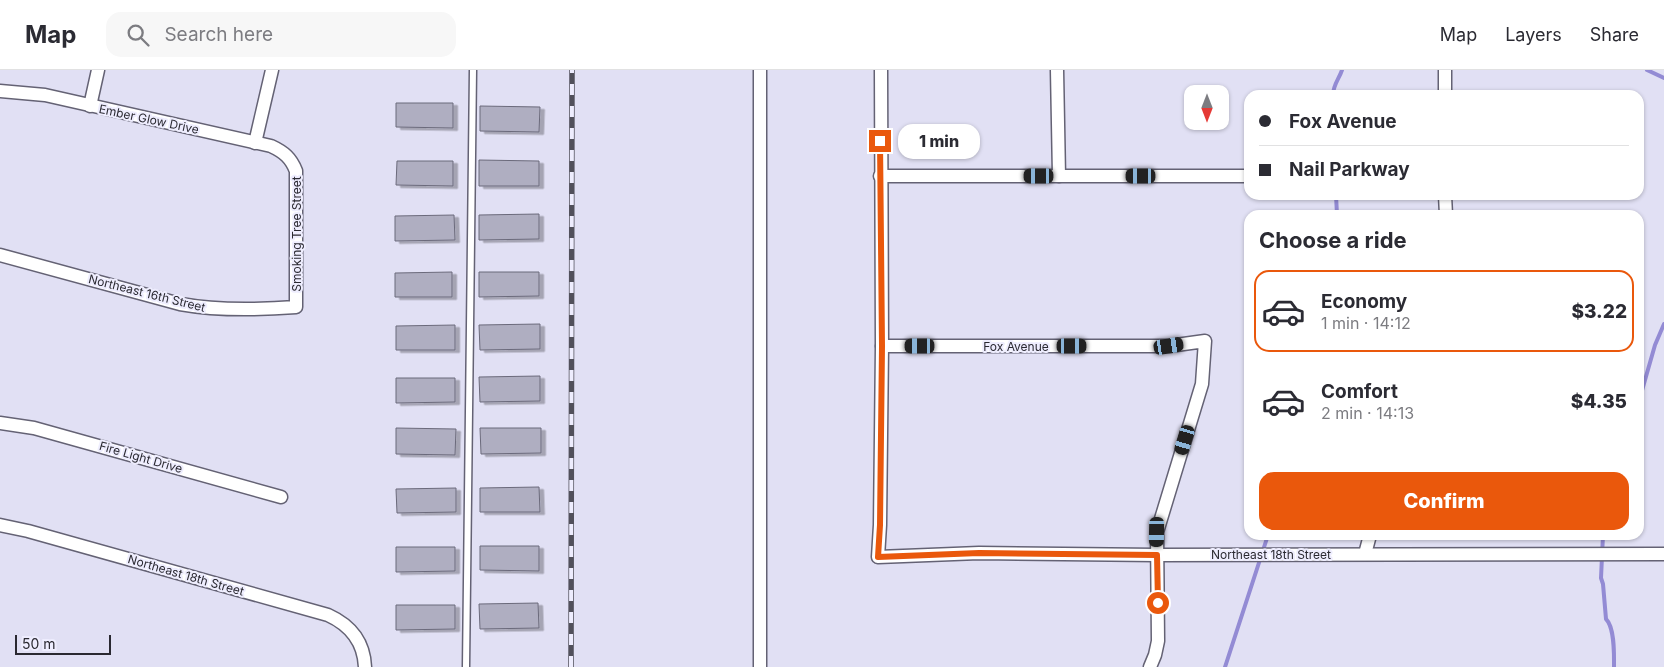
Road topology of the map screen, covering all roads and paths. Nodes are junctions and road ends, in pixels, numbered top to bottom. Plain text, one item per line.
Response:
1 (98, 70) edge
2 (272, 70) edge
3 (473, 70) edge
4 (760, 70) edge
5 (881, 70) edge
6 (1058, 70) edge
7 (1445, 70) edge
8 (1445, 90) edge
9 (0, 91) edge
10 (90, 106) junction
11 (255, 143) junction
12 (292, 161) joint
13 (880, 176) junction
14 (1059, 176) junction
15 (1244, 176) edge
16 (0, 255) edge
17 (296, 308) joint
18 (882, 346) junction
19 (0, 423) edge
20 (281, 497) dead end
21 (0, 525) edge
22 (1369, 540) edge
23 (1365, 554) junction
24 (1664, 554) edge
25 (1157, 555) junction
26 (365, 667) edge
27 (466, 667) edge
28 (760, 667) edge
29 (1150, 667) edge

1 - 10 street
2 - 11 street
3 - 27 lane
4 - 28 street
5 - 13 street
6 - 14 street
7 - 8 street
9 - 10 street, Ember Glow Drive
10 - 11 street, Ember Glow Drive
11 - 12 street, Ember Glow Drive
12 - 17 street, Smoking Tree Street
13 - 14 street
13 - 18 street
14 - 15 street
16 - 17 street, Northeast 16th Street
18 - 25 street, Northeast 18th Street
18 - 25 street, Fox Avenue
19 - 20 street, Fire Light Drive
21 - 26 street, Northeast 18th Street
22 - 23 street
23 - 24 street, Northeast 18th Street
23 - 25 street, Northeast 18th Street
25 - 29 street, Fox Avenue

